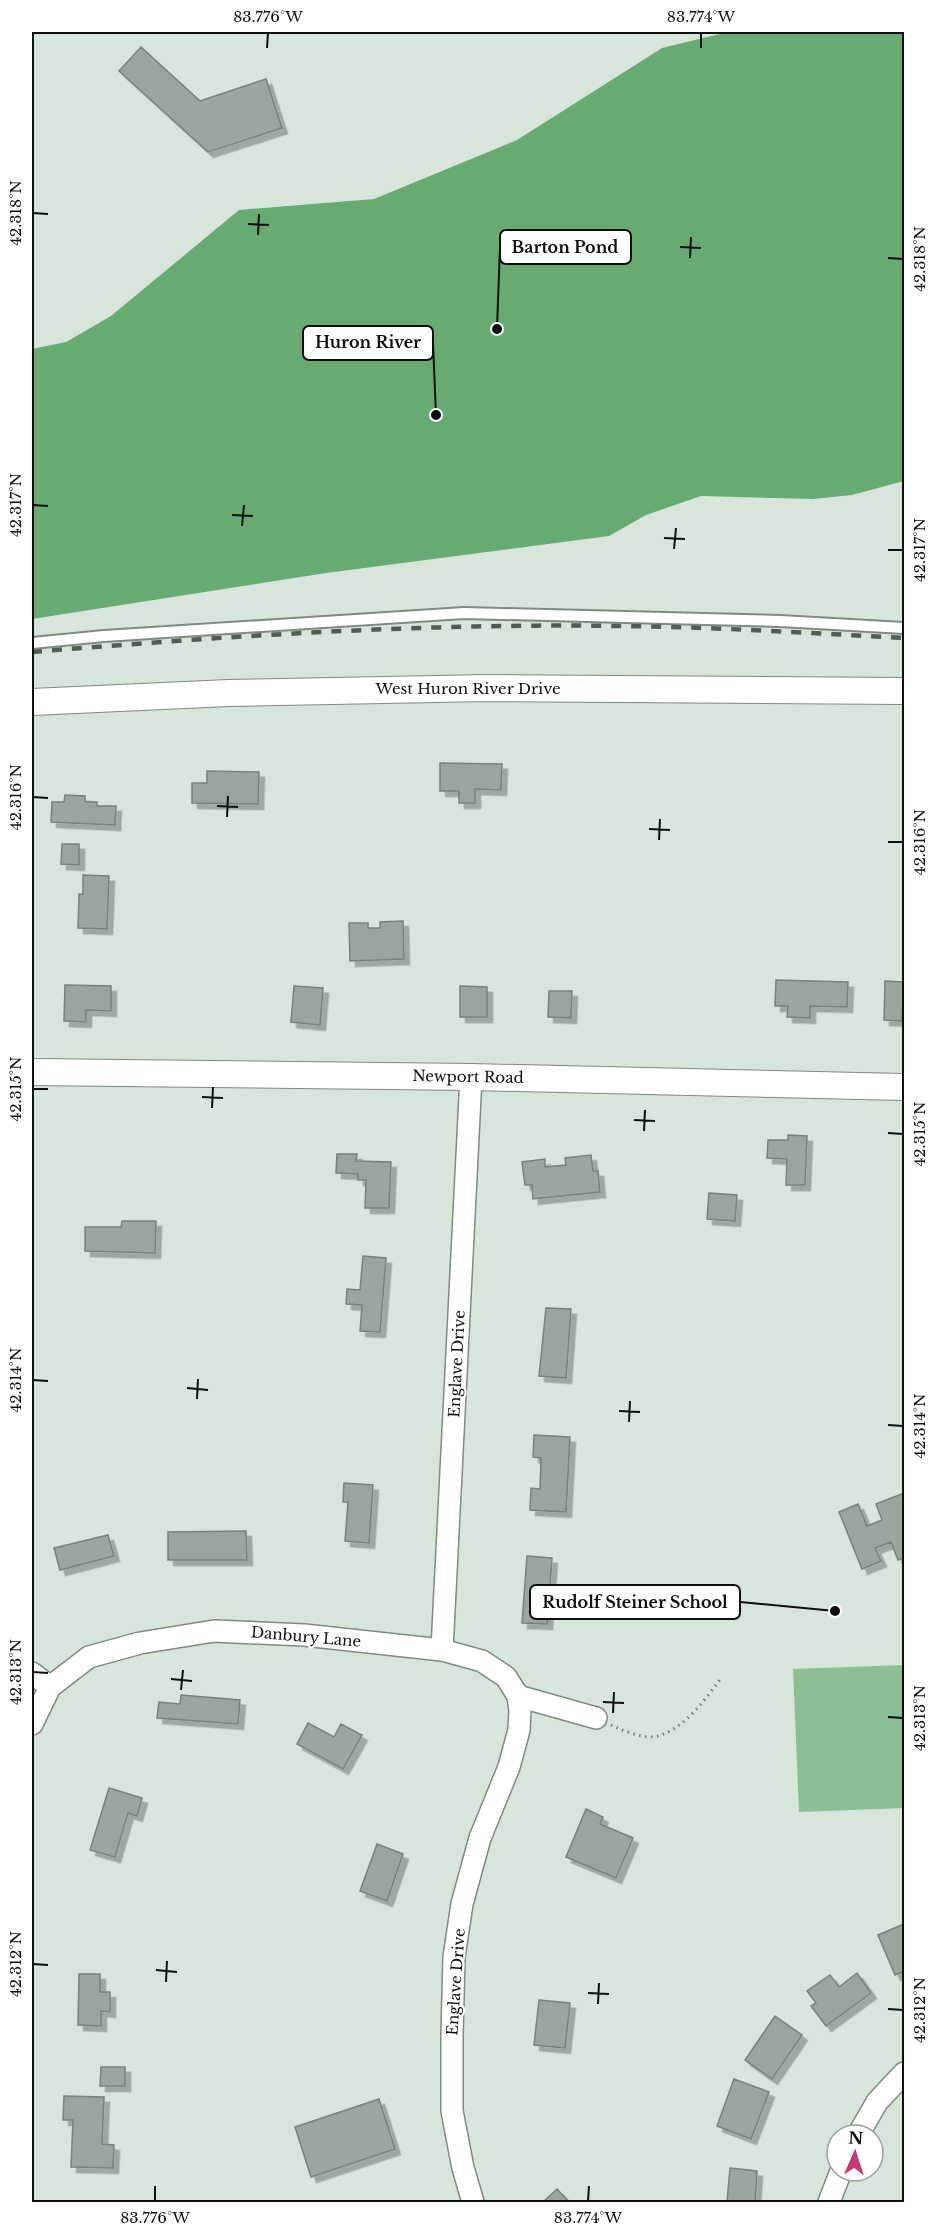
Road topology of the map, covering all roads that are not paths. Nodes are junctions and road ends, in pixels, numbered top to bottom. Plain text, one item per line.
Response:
1 (904, 628) edge
2 (32, 643) edge
3 (904, 691) edge
4 (32, 702) edge
5 (32, 1072) edge
6 (471, 1077) junction
7 (904, 1087) edge
8 (442, 1650) junction
9 (32, 1673) edge
10 (50, 1687) junction
11 (518, 1696) junction
12 (596, 1718) road end
13 (32, 1724) edge
14 (904, 2073) edge
15 (865, 2123) edge
16 (836, 2183) edge
17 (473, 2202) edge
18 (829, 2202) edge

1 - 2 lane
3 - 4 street, West Huron River Drive
5 - 6 street, Newport Road
6 - 7 street, Newport Road
6 - 8 street, Englave Drive
8 - 10 street, Danbury Lane
8 - 11 street, Danbury Lane
9 - 10 street
10 - 13 street, Danbury Lane
11 - 12 street
11 - 17 street, Englave Drive
14 - 15 street
16 - 18 street

